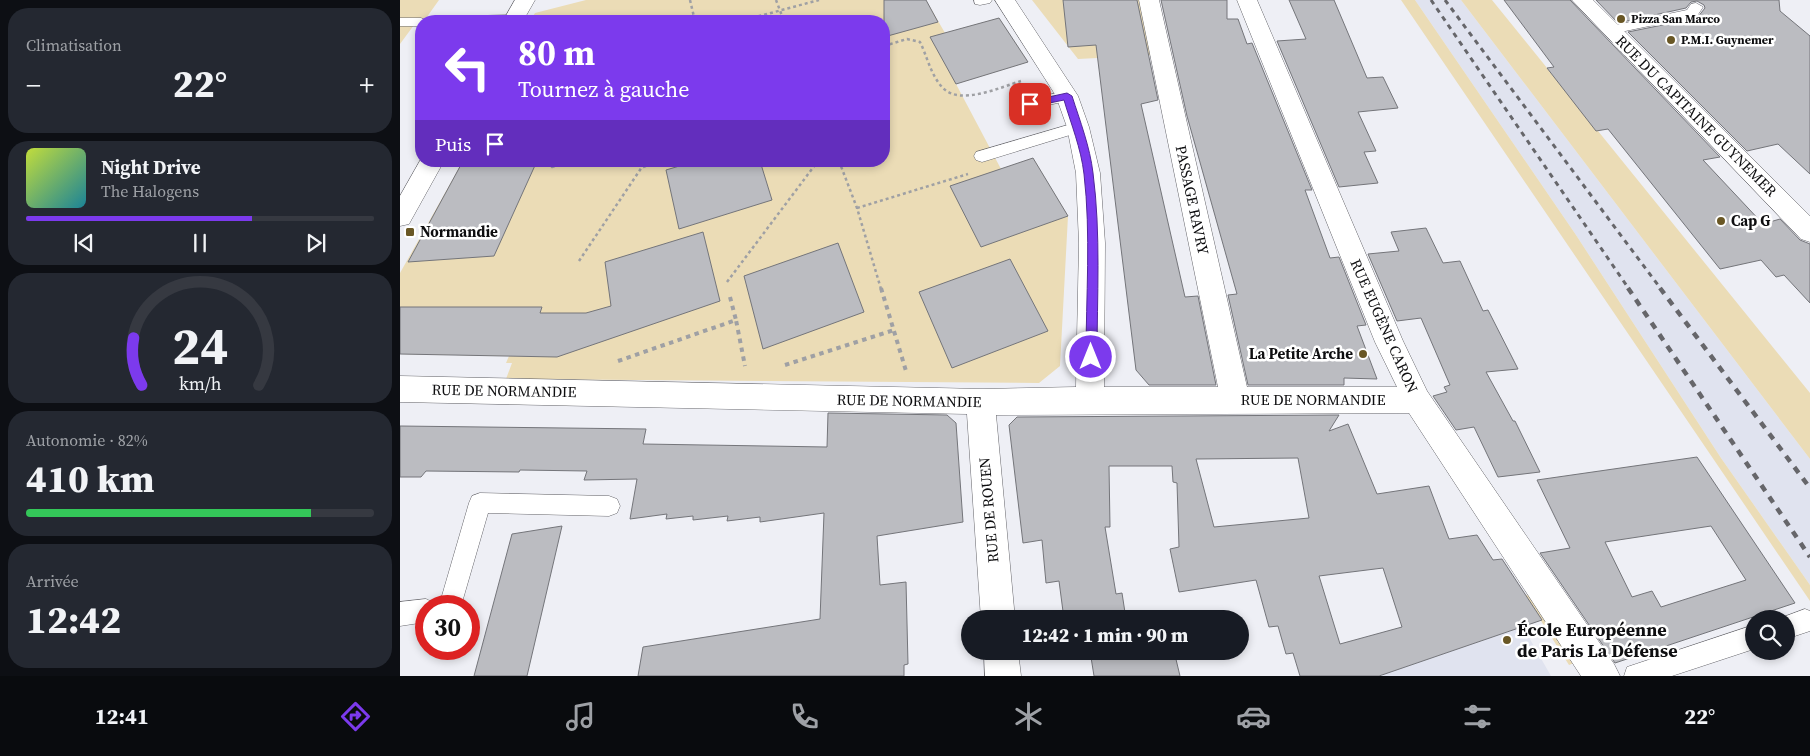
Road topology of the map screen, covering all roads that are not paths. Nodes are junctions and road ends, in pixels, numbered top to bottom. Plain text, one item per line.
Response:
1 (525, 0) edge
2 (1005, 0) edge
3 (1149, 0) edge
4 (1247, 0) edge
5 (1582, 0) edge
6 (1696, 7) dead end
7 (517, 15) edge
8 (400, 22) edge
9 (415, 22) edge
10 (1611, 30) junction
11 (1067, 96) junction
12 (1030, 104) dead end
13 (1078, 127) junction
14 (982, 156) dead end
15 (429, 167) edge
16 (400, 217) edge
17 (1810, 232) edge
18 (400, 389) edge
19 (1090, 400) junction
20 (1235, 400) junction
21 (1417, 400) junction
22 (982, 402) junction
23 (609, 506) dead end
24 (453, 595) edge
25 (997, 610) edge
26 (415, 612) edge
27 (400, 614) edge
28 (1745, 640) edge
29 (1002, 660) edge
30 (1003, 676) edge
31 (1602, 676) edge
32 (1636, 676) edge

1 - 7 street
2 - 11 street
3 - 20 street, PASSAGE RAVRY
4 - 21 street, RUE EUGÈNE CARON
5 - 10 street, RUE DU CAPITAINE GUYNEMER
6 - 10 lane
8 - 9 lane
10 - 17 street, RUE DU CAPITAINE GUYNEMER
11 - 12 lane
11 - 13 street
13 - 14 lane
13 - 19 street
15 - 16 street
18 - 22 street, RUE DE NORMANDIE
19 - 20 street, RUE DE NORMANDIE
19 - 22 street, RUE DE NORMANDIE
20 - 21 street, RUE DE NORMANDIE
21 - 31 street, RUE EUGÈNE CARON
22 - 25 street, RUE DE ROUEN
23 - 24 lane
26 - 27 lane
28 - 32 lane
29 - 30 street

